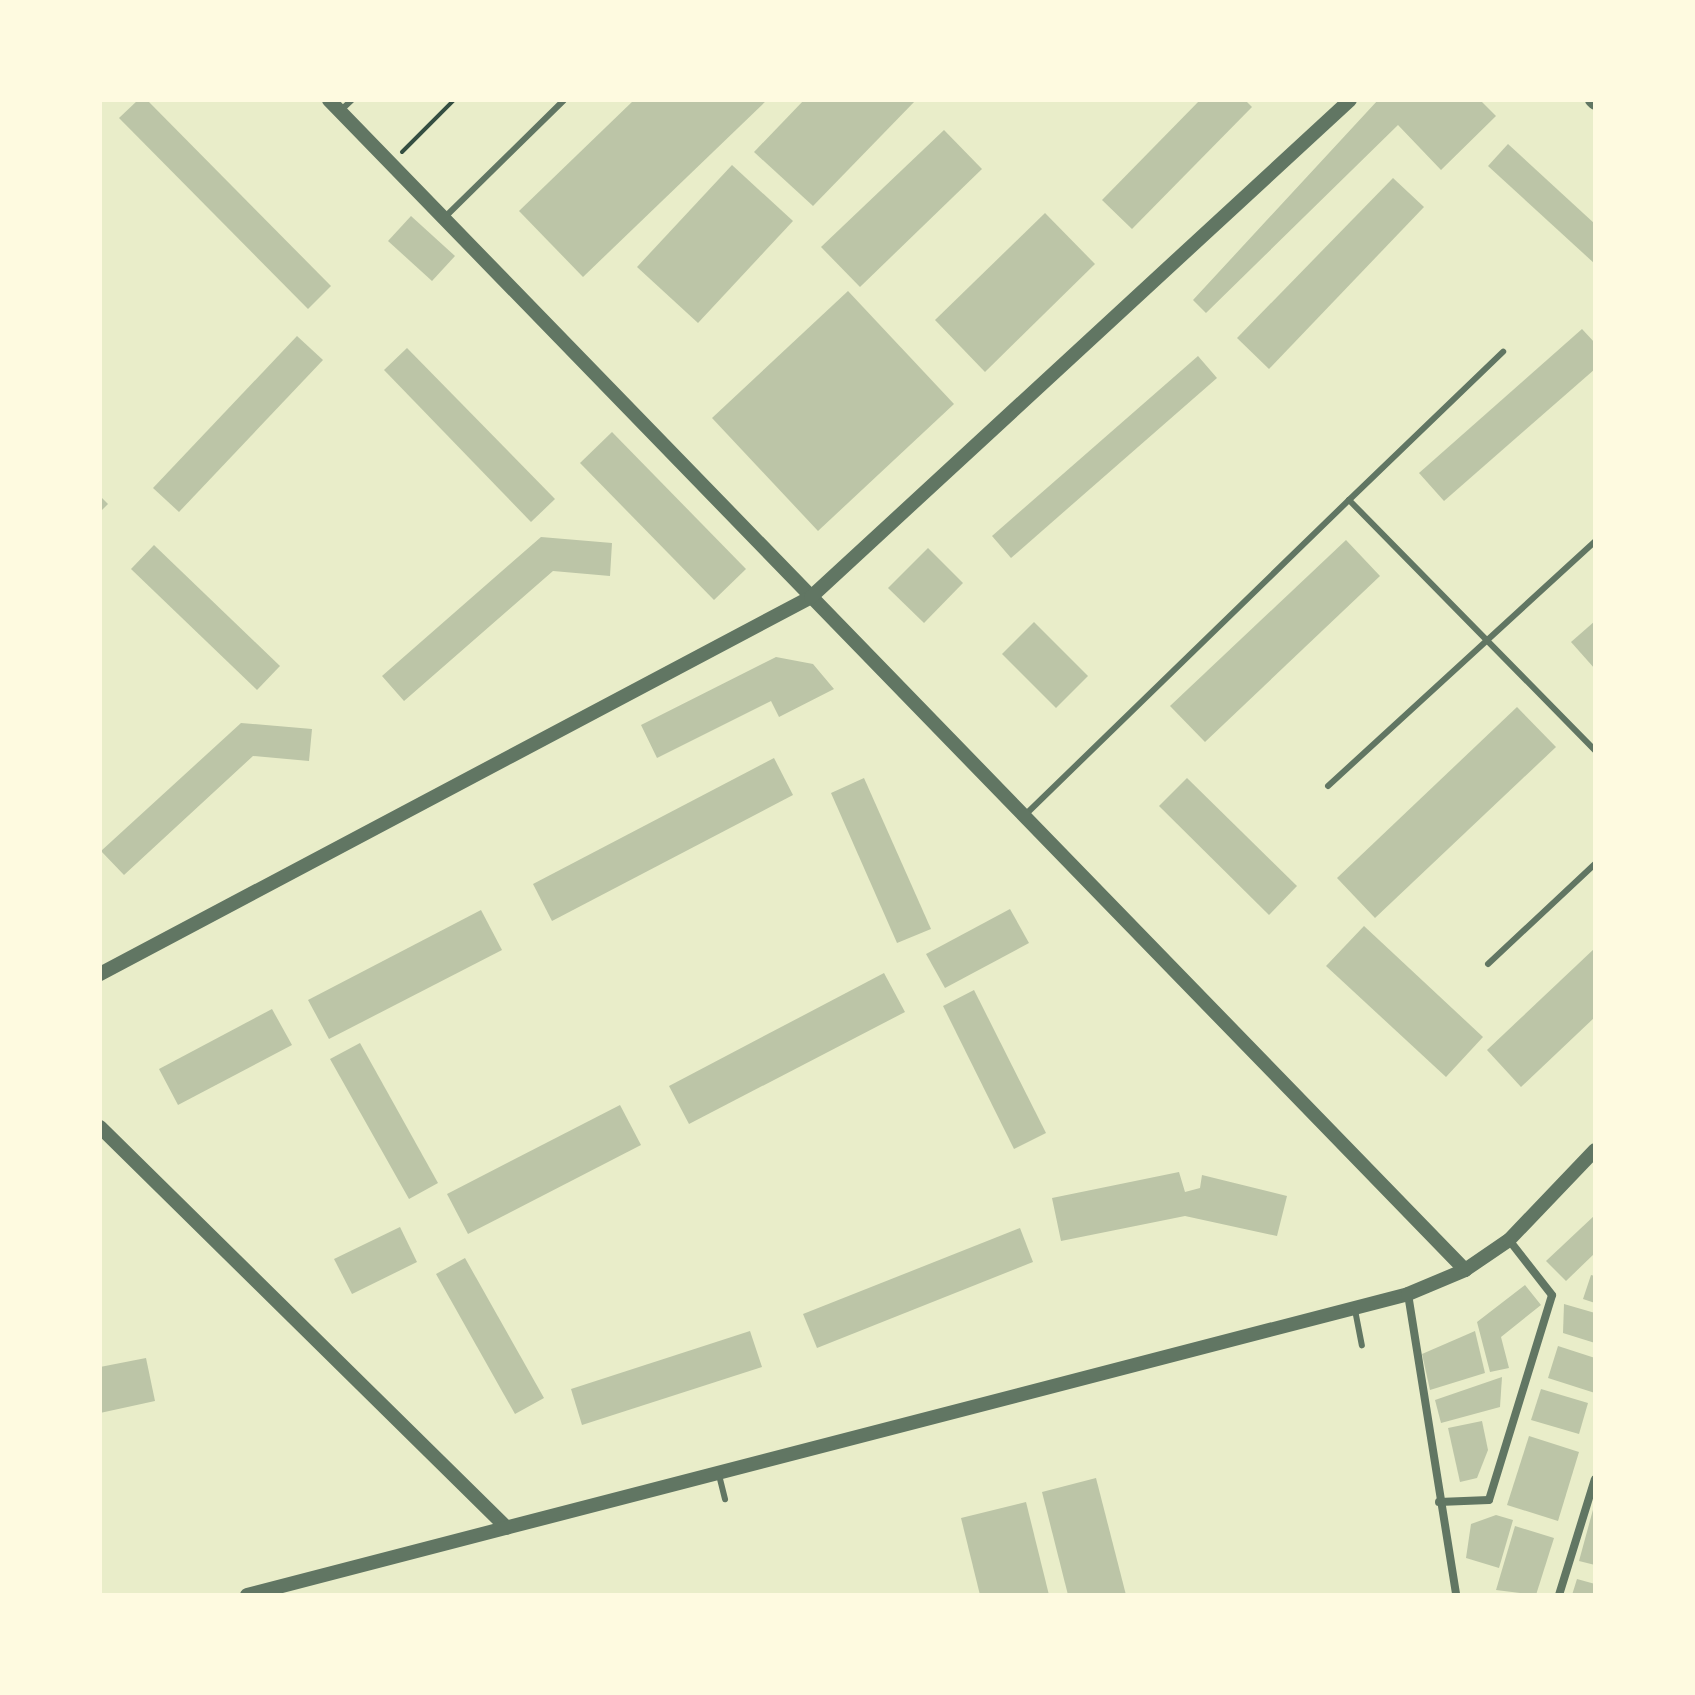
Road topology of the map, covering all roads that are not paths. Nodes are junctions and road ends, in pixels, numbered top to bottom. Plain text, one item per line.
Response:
1 (352, 100) edge
2 (564, 100) edge
3 (1350, 100) edge
4 (335, 105) edge
5 (444, 218) junction
6 (1503, 352) dead end
7 (1349, 500) junction
8 (1595, 541) edge
9 (811, 597) junction
10 (1487, 640) junction
11 (1595, 750) edge
12 (1328, 786) dead end
13 (1024, 816) junction
14 (1595, 864) edge
15 (1488, 964) dead end
16 (100, 974) edge
17 (100, 1127) edge
18 (1595, 1150) edge
19 (1509, 1240) junction
20 (1465, 1270) junction
21 (1408, 1294) junction
22 (1354, 1308) junction
23 (1362, 1345) dead end
24 (719, 1473) junction
25 (1595, 1479) edge
26 (725, 1499) dead end
27 (1439, 1502) junction
28 (507, 1528) junction
29 (247, 1595) edge
30 (1456, 1595) edge
31 (1559, 1595) edge

1 - 4 lane
2 - 5 lane
3 - 9 street
4 - 5 street
5 - 9 street
6 - 7 lane
7 - 10 lane
7 - 13 lane
8 - 10 lane
9 - 13 street
9 - 16 street
10 - 11 lane
10 - 12 lane
13 - 20 street
14 - 15 lane
17 - 28 street
18 - 19 street
19 - 20 street
19 - 27 street
20 - 21 street
21 - 22 street
21 - 27 street
22 - 23 lane
22 - 24 street
24 - 26 lane
24 - 28 street
25 - 31 street
27 - 30 street
28 - 29 street

